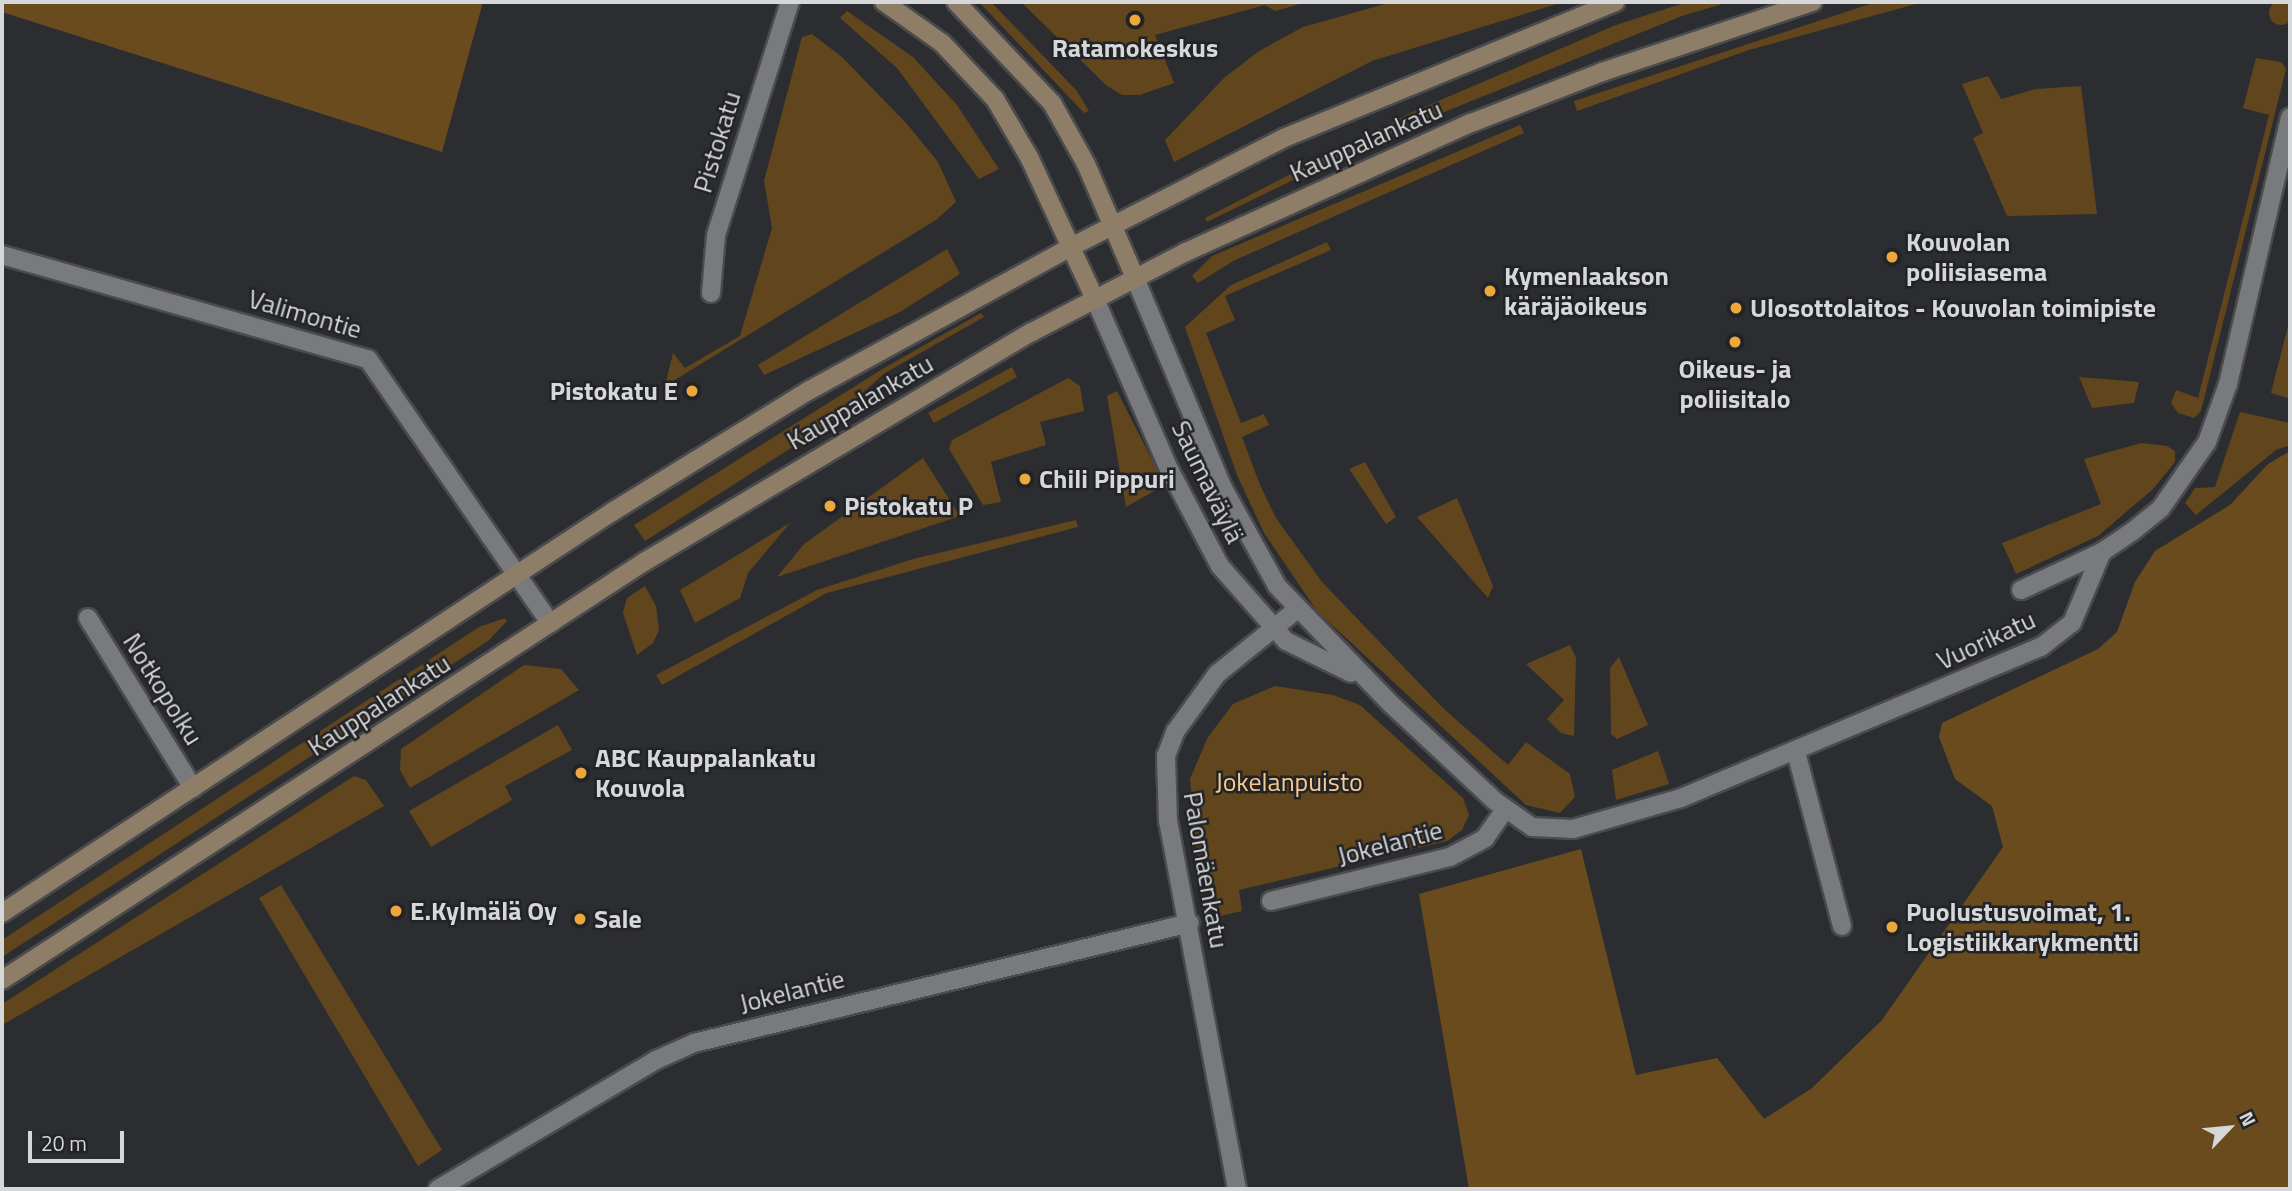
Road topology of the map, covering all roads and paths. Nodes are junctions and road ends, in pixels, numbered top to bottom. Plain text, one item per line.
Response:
1 (884, 2) edge
2 (956, 2) edge
3 (1615, 2) edge
4 (1813, 2) edge
5 (788, 4) edge
6 (2290, 123) edge
7 (1112, 226) junction
8 (1071, 247) junction
9 (2, 255) edge
10 (1135, 278) junction
11 (711, 293) dead end
12 (1095, 299) junction
13 (2102, 552) junction
14 (517, 575) junction
15 (2021, 590) dead end
16 (1296, 610) junction
17 (88, 618) dead end
18 (550, 622) junction
19 (1271, 628) junction
20 (1366, 681) junction
21 (1796, 752) junction
22 (193, 788) junction
23 (1505, 810) junction
24 (1543, 829) joint
25 (1271, 901) dead end
26 (2, 913) edge
27 (1190, 923) junction
28 (1842, 926) dead end
29 (2, 980) edge
30 (438, 1189) edge
31 (1237, 1189) edge

1 - 8 main road, Saumaväylä
2 - 7 main road
3 - 7 main road, Kauppalankatu
4 - 10 main road, Kauppalankatu
5 - 11 street, Pistokatu
6 - 13 street
7 - 8 main road, Kauppalankatu
7 - 10 main road
8 - 12 main road, Saumaväylä
8 - 14 main road, Kauppalankatu
9 - 14 street, Valimontie
10 - 12 main road, Kauppalankatu
10 - 16 street, Saumaväylä
12 - 18 main road, Kauppalankatu
12 - 19 street, Saumaväylä
13 - 15 street
13 - 21 street, Vuorikatu
14 - 18 street, Valimontie
14 - 22 main road, Kauppalankatu
16 - 19 street, Palomäenkatu
16 - 20 street, Saumaväylä
17 - 22 street, Notkopolku
18 - 29 main road, Kauppalankatu
19 - 20 street, Saumaväylä
19 - 27 street, Palomäenkatu
20 - 23 street, Saumaväylä
21 - 24 street, Vuorikatu
21 - 28 street
22 - 26 main road, Kauppalankatu
23 - 24 street, Saumaväylä
23 - 25 street, Jokelantie
27 - 30 street, Jokelantie
27 - 31 street, Palomäenkatu

